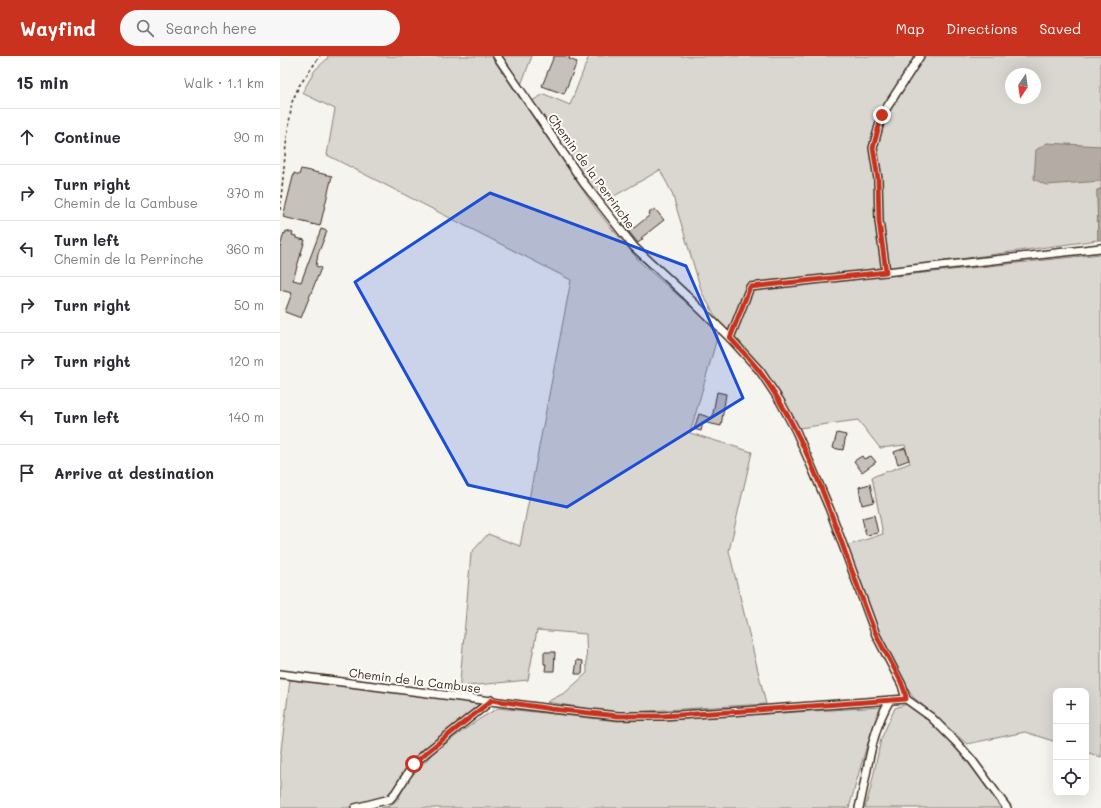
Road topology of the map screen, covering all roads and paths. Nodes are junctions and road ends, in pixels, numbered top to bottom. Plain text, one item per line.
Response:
1 (320, 56) edge
2 (497, 56) edge
3 (920, 56) edge
4 (280, 210) edge
5 (1101, 248) edge
6 (886, 272) junction
7 (730, 338) junction
8 (280, 674) edge
9 (906, 699) junction
10 (492, 700) junction
11 (890, 700) junction
12 (355, 808) edge
13 (859, 808) edge
14 (1007, 808) edge

1 - 4 path
2 - 7 street, Chemin de la Perrinche
3 - 6 street
5 - 6 street
6 - 7 street
7 - 9 street, Chemin de la Perrinche
8 - 10 street, Chemin de la Cambuse
9 - 11 street, Chemin de la Cambuse
9 - 14 street
10 - 11 street, Chemin de la Cambuse
10 - 12 street
11 - 13 street

